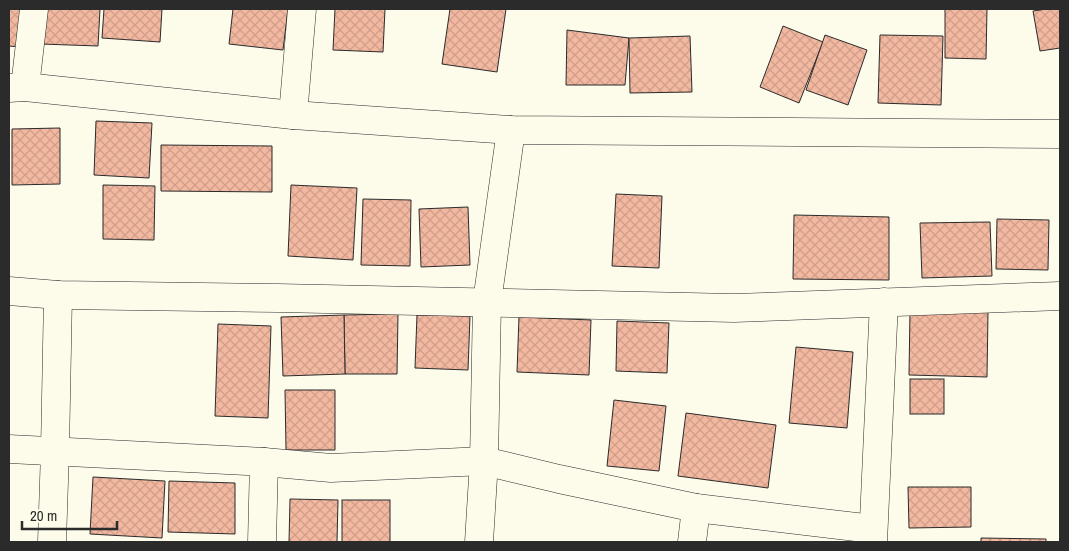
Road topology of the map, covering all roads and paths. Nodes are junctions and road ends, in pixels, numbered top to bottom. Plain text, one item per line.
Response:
1 (34, 9) edge
2 (302, 9) edge
3 (17, 88) edge
4 (293, 115) junction
5 (511, 130) junction
6 (1060, 134) edge
7 (9, 291) edge
8 (58, 295) junction
9 (1060, 296) edge
10 (487, 302) junction
11 (884, 302) junction
12 (9, 449) edge
13 (55, 451) junction
14 (484, 461) junction
15 (264, 462) junction
16 (696, 508) junction
17 (873, 536) edge
18 (52, 542) edge
19 (262, 542) edge
20 (479, 542) edge
21 (692, 542) edge

1 - 3 street
2 - 4 street
3 - 4 street
4 - 5 street
5 - 6 street
5 - 10 street
7 - 8 street
8 - 10 street
8 - 13 street
9 - 11 street
10 - 11 street
10 - 14 street
11 - 17 street
12 - 13 street
13 - 15 street
13 - 18 street
14 - 15 street
14 - 16 street
14 - 20 street
15 - 19 street
16 - 17 street
16 - 21 street

